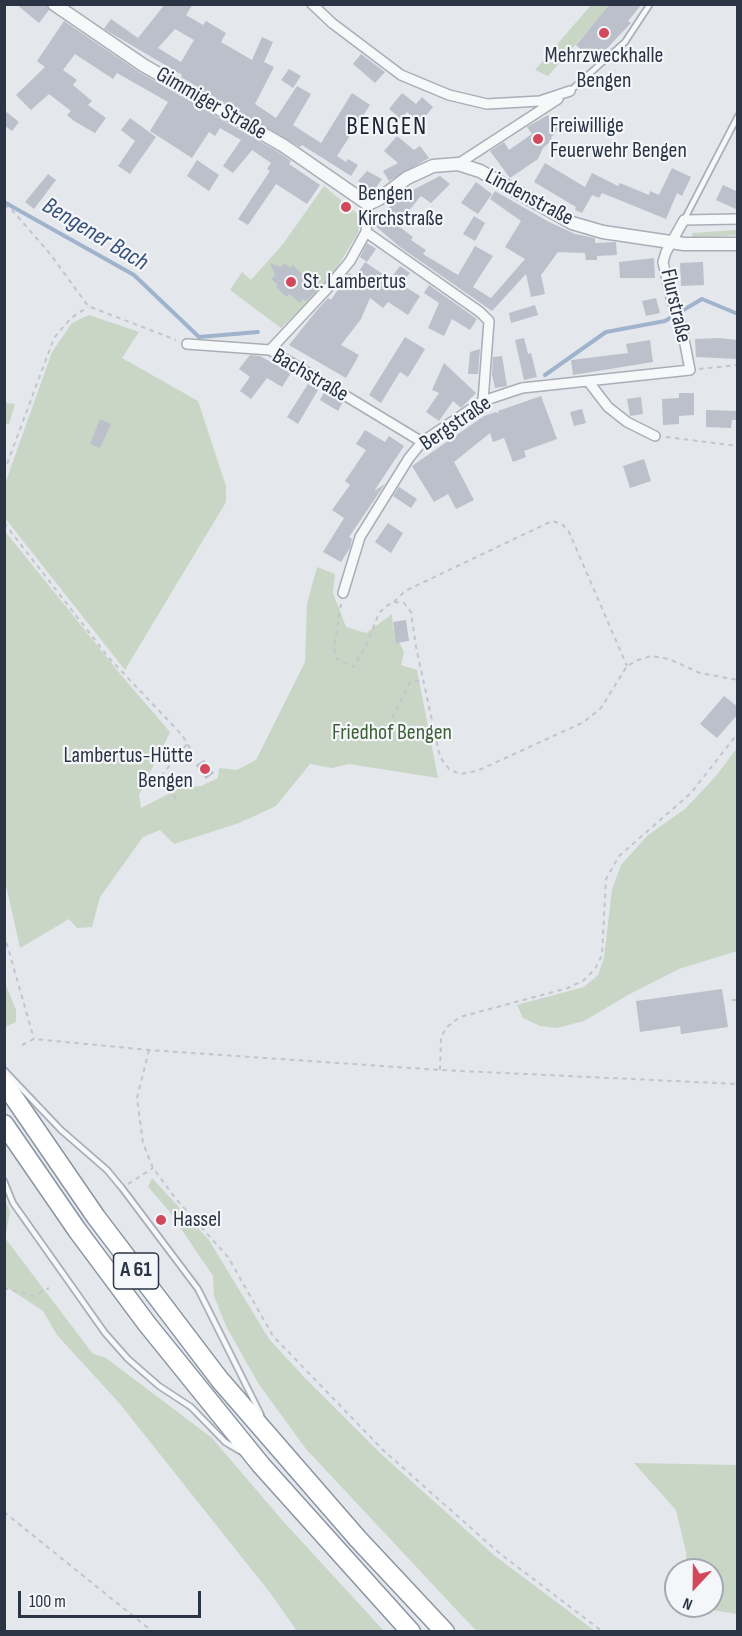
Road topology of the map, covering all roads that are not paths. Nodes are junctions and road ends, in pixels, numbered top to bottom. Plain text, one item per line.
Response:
1 (54, 4) edge
2 (312, 4) edge
3 (650, 4) edge
4 (570, 91) junction
5 (738, 116) edge
6 (458, 164) junction
7 (368, 204) junction
8 (738, 219) edge
9 (684, 220) junction
10 (366, 232) junction
11 (671, 243) junction
12 (737, 244) edge
13 (187, 344) road end
14 (270, 350) junction
15 (690, 370) joint
16 (588, 381) junction
17 (483, 400) junction
18 (655, 436) road end
19 (422, 442) junction
20 (343, 593) road end
21 (4, 1070) edge
22 (4, 1083) edge
23 (4, 1124) edge
24 (4, 1180) edge
25 (278, 1450) junction
26 (261, 1465) junction
27 (411, 1632) edge
28 (444, 1632) edge

1 - 7 street, Gimmiger Straße
2 - 4 street
3 - 4 lane
4 - 6 street
5 - 9 lane
6 - 7 street, Lindenstraße
6 - 11 street, Lindenstraße
7 - 10 street
8 - 9 street
9 - 11 street, Flurstraße
10 - 14 street
10 - 17 street
11 - 12 street, Lindenstraße
11 - 15 street, Flurstraße
13 - 14 street, Bachstraße
14 - 19 street, Bachstraße
15 - 16 street, Bergstraße
16 - 17 street, Bergstraße
16 - 18 street
17 - 19 street, Bergstraße
19 - 20 street, Bergstraße
21 - 25 lane
22 - 25 highway, A 61
23 - 26 highway, A 61
24 - 26 lane
25 - 28 highway, A 61
26 - 27 highway, A 61

